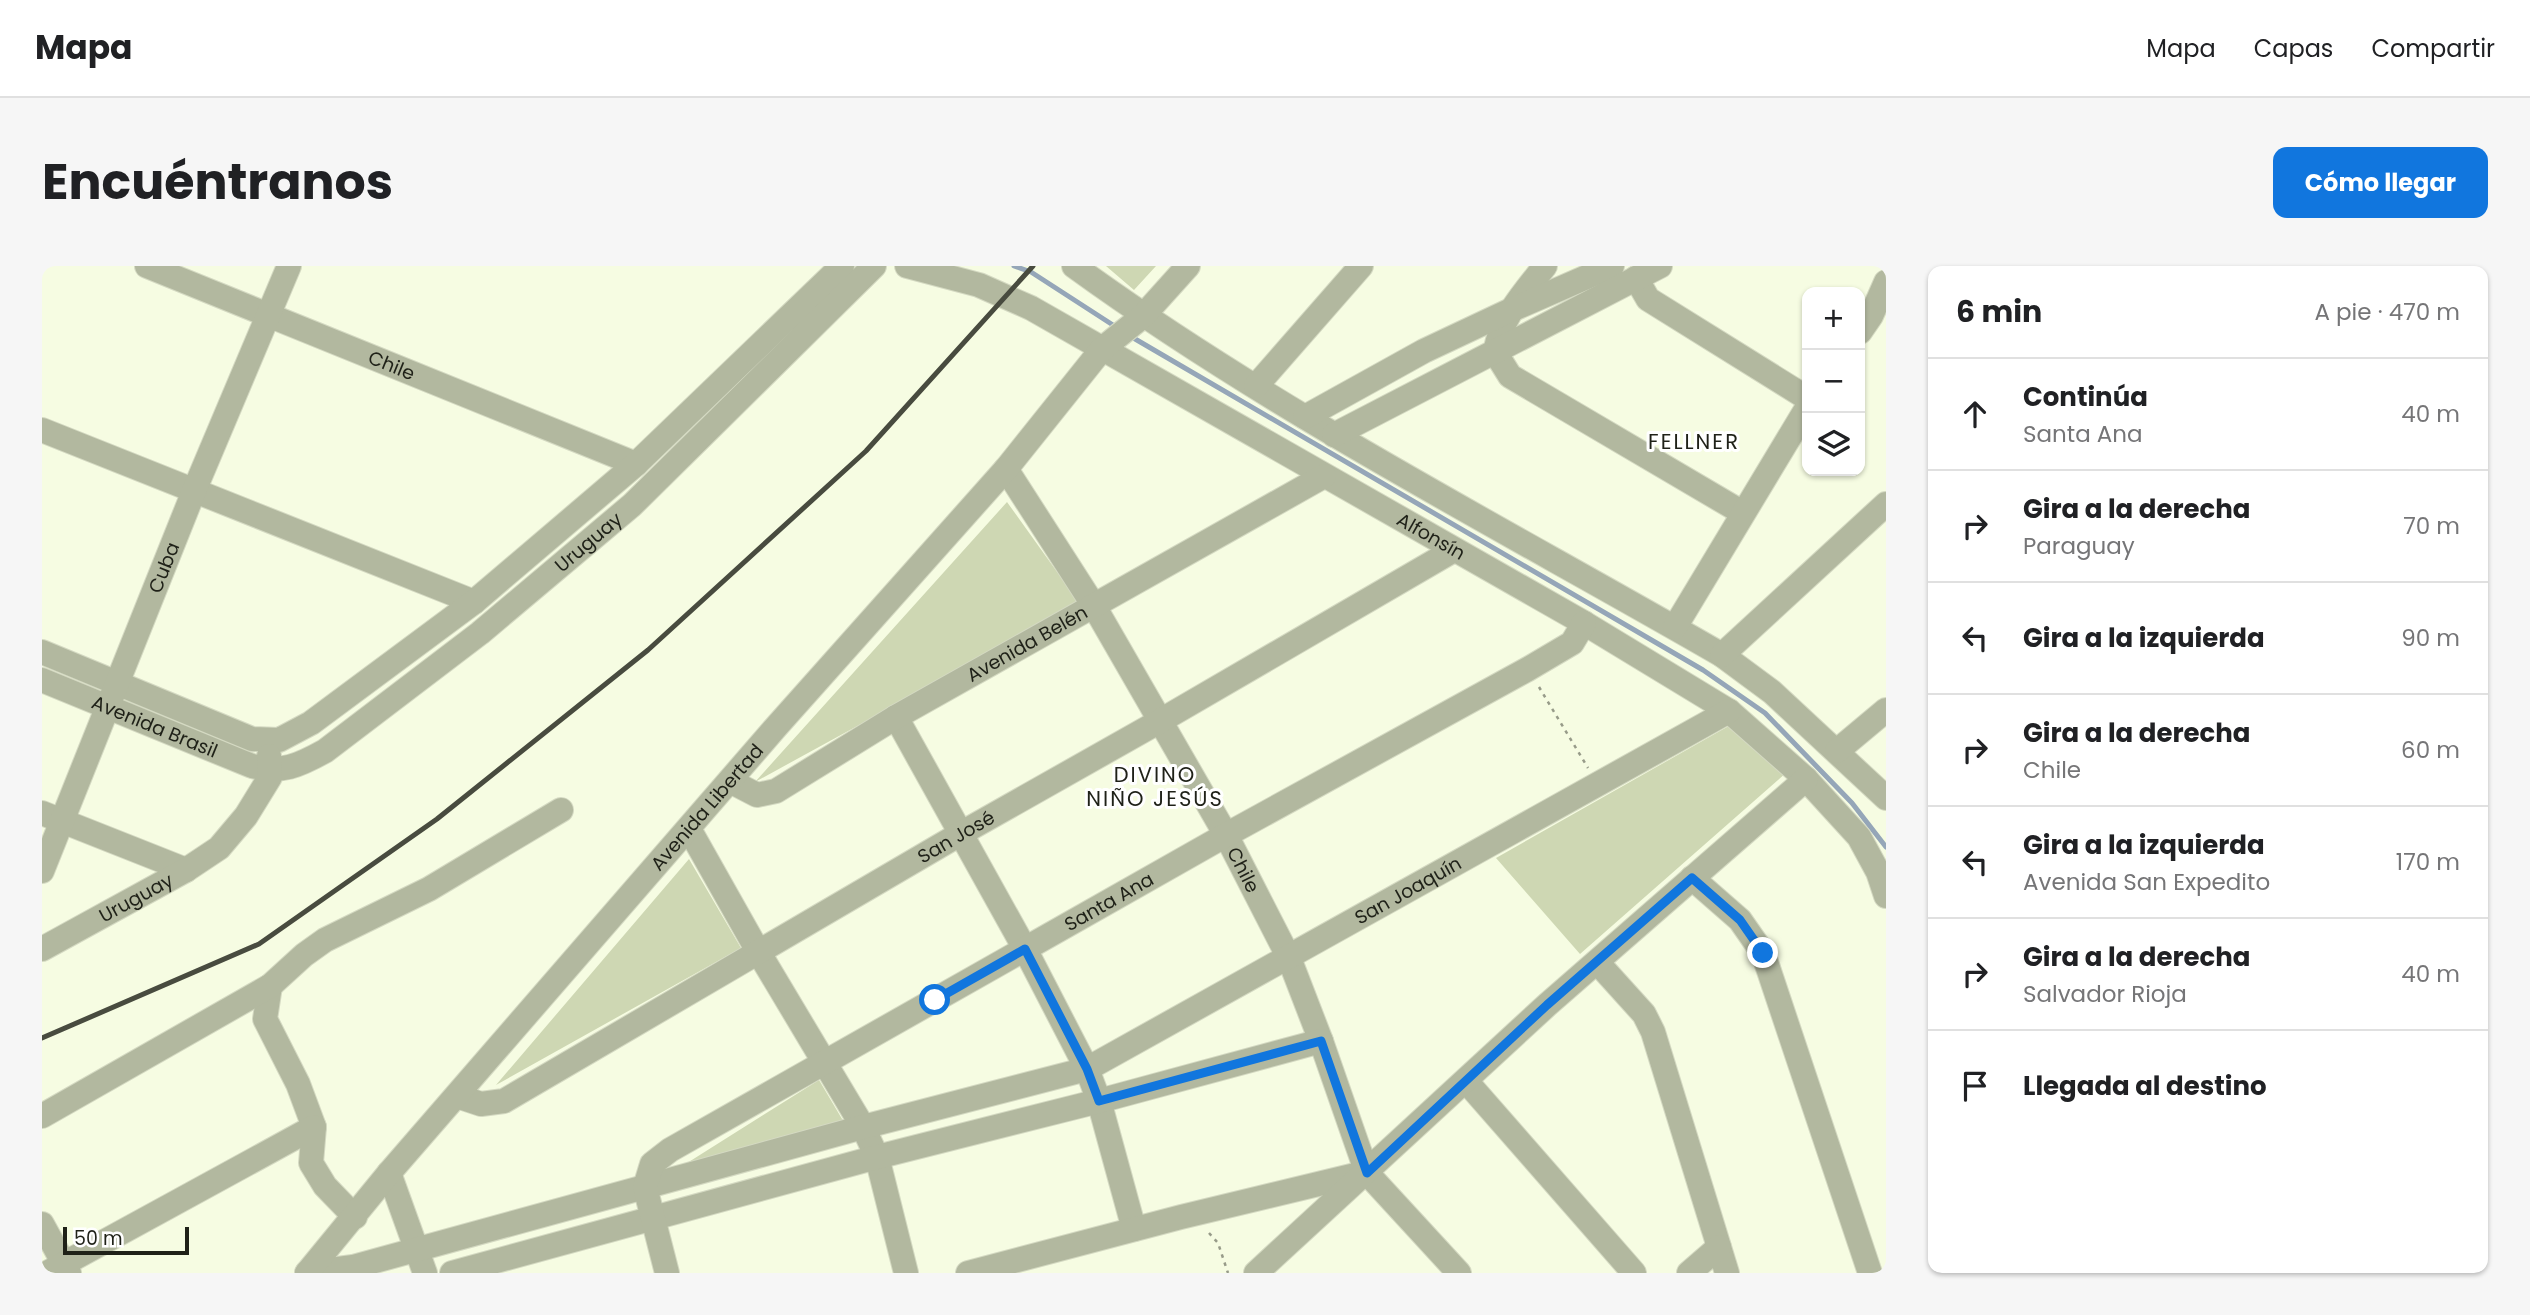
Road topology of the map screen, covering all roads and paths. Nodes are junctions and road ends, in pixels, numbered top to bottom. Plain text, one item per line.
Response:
1 (147, 266) edge
2 (289, 266) edge
3 (894, 266) edge
4 (907, 266) edge
5 (1074, 266) edge
6 (1188, 266) edge
7 (1361, 266) edge
8 (1545, 266) edge
9 (1612, 266) edge
10 (1660, 266) edge
11 (831, 268) edge
12 (871, 269) edge
13 (1636, 278) junction
14 (1886, 282) edge
15 (1511, 310) junction
16 (268, 316) junction
17 (1136, 321) junction
18 (1865, 324) edge
19 (1106, 345) junction
20 (1495, 352) junction
21 (1256, 386) junction
22 (1802, 395) edge
23 (1804, 413) edge
24 (1305, 417) junction
25 (42, 430) edge
26 (1334, 435) junction
27 (636, 464) junction
28 (1006, 469) junction
29 (1324, 476) junction
30 (194, 491) junction
31 (1886, 504) edge
32 (1743, 513) junction
33 (1454, 550) junction
34 (474, 602) junction
35 (1094, 606) junction
36 (1584, 623) junction
37 (1675, 627) junction
38 (42, 652) edge
39 (1722, 654) junction
40 (1528, 669) junction
41 (42, 680) edge
42 (117, 682) junction
43 (107, 706) junction
44 (1886, 710) edge
45 (1728, 711) junction
46 (896, 716) junction
47 (1160, 722) junction
48 (269, 741) junction
49 (1837, 751) junction
50 (270, 770) junction
51 (1805, 779) junction
52 (730, 781) junction
53 (1597, 783) junction
54 (1886, 798) edge
55 (561, 810) dead end
56 (52, 817) edge
57 (689, 829) junction
58 (961, 834) junction
59 (1226, 835) junction
60 (186, 870) junction
61 (42, 871) edge
62 (1692, 878) junction
63 (1886, 896) edge
64 (42, 949) edge
65 (1025, 949) junction
66 (759, 953) junction
67 (1289, 958) junction
68 (1597, 962) junction
69 (270, 986) junction
70 (1321, 1041) junction
71 (823, 1063) junction
72 (1087, 1069) junction
73 (1466, 1081) junction
74 (457, 1096) junction
75 (1099, 1101) junction
76 (42, 1116) edge
77 (314, 1127) junction
78 (863, 1127) junction
79 (877, 1157) junction
80 (1367, 1173) junction
81 (389, 1174) junction
82 (645, 1187) junction
83 (355, 1216) junction
84 (1181, 1217) junction
85 (653, 1220) junction
86 (42, 1224) edge
87 (1134, 1229) junction
88 (1719, 1247) junction
89 (422, 1262) edge
90 (60, 1270) edge
91 (307, 1273) edge
92 (452, 1273) edge
93 (667, 1273) edge
94 (906, 1273) edge
95 (968, 1273) edge
96 (1227, 1273) edge
97 (1256, 1273) edge
98 (1459, 1273) edge
99 (1634, 1273) edge
100 (1689, 1273) edge
101 (1727, 1273) edge
102 (1870, 1273) edge

1 - 16 street, Chile
2 - 16 street, Cuba
3 - 12 street
4 - 19 street, Alfonsín
5 - 17 street
6 - 17 street, Avenida Libertad
7 - 21 street
8 - 15 street
9 - 15 street
10 - 13 street
11 - 12 street
11 - 27 street, Uruguay
12 - 50 street, Uruguay
13 - 20 street
13 - 22 street
14 - 18 street
15 - 20 street
15 - 24 street
16 - 27 street, Chile
16 - 30 street, Cuba
17 - 19 street, Avenida Libertad
17 - 21 street
19 - 28 street, Avenida Libertad
19 - 29 street, Alfonsín
20 - 26 street
20 - 32 street
21 - 24 street
23 - 32 street
24 - 26 street
25 - 30 street
26 - 37 street
27 - 34 street, Uruguay
28 - 35 street, Chile
28 - 52 street, Avenida Libertad
29 - 33 street, Alfonsín
29 - 35 street, Avenida Belén
30 - 34 street
30 - 42 street, Cuba
31 - 39 street
32 - 37 street
33 - 36 street, Alfonsín
33 - 47 street, San José
34 - 48 street, Uruguay
35 - 46 street, Avenida Belén
35 - 47 street, Chile
36 - 40 street, Santa Ana
36 - 45 street, Alfonsín
37 - 39 street
38 - 42 street
39 - 49 street
40 - 53 path
40 - 59 street, Santa Ana
41 - 43 street, Avenida Brasil
42 - 43 street, Cuba
42 - 48 street
43 - 50 street, Avenida Brasil
43 - 56 street, Cuba
44 - 49 street
45 - 51 street, Alfonsín
45 - 53 street, San Joaquín
46 - 52 street, Avenida Belén
46 - 58 street
47 - 58 street, San José
47 - 59 street, Chile
48 - 50 street, Uruguay
49 - 54 street
50 - 60 street, Uruguay
51 - 62 street
51 - 63 street, Alfonsín
52 - 57 street, Avenida Libertad
53 - 67 street, San Joaquín
55 - 69 street
56 - 60 street
56 - 61 street, Cuba
57 - 66 street
57 - 74 street, Avenida Libertad
58 - 65 street
58 - 66 street, San José
59 - 65 street, Santa Ana
59 - 67 street, Chile
60 - 64 street, Uruguay
62 - 68 street
62 - 102 street
65 - 71 street, Santa Ana
65 - 72 street
66 - 71 street
66 - 74 street, San José
67 - 70 street, Chile
67 - 72 street, San Joaquín
68 - 73 street
68 - 88 street
69 - 76 street
69 - 77 street
70 - 75 street
70 - 80 street, Chile
71 - 78 street
71 - 82 street, Santa Ana
72 - 75 street
72 - 78 street, San Joaquín
73 - 80 street
73 - 99 street
74 - 81 street, Avenida Libertad
75 - 79 street
75 - 87 street
77 - 83 street
77 - 90 street
78 - 79 street
78 - 82 street, San Joaquín
79 - 85 street
79 - 94 street
80 - 84 street
80 - 97 street
80 - 98 street, Chile
81 - 83 street, Avenida Libertad
81 - 89 street
82 - 85 street
82 - 89 street, San Joaquín
83 - 91 street, Avenida Libertad
84 - 87 street
84 - 96 path
85 - 92 street
85 - 93 street
86 - 90 street
87 - 95 street
88 - 100 street
88 - 101 street
89 - 91 street, San Joaquín

